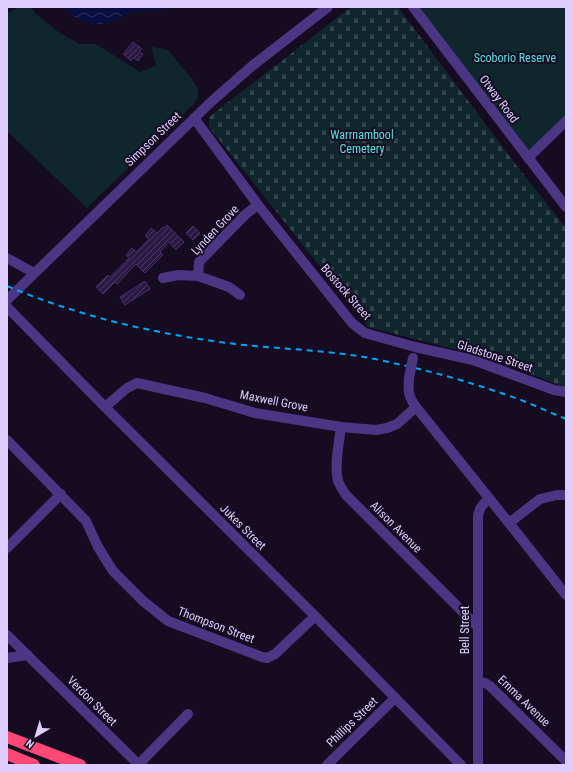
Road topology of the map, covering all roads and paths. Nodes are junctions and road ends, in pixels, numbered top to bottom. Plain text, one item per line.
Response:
1 (328, 7) edge
2 (413, 7) edge
3 (194, 118) junction
4 (566, 121) edge
5 (528, 158) junction
6 (258, 205) junction
7 (566, 207) edge
8 (7, 258) edge
9 (34, 273) junction
10 (198, 276) junction
11 (163, 278) dead end
12 (240, 295) dead end
13 (7, 300) edge
14 (7, 307) edge
15 (415, 347) junction
16 (566, 392) edge
17 (105, 407) junction
18 (416, 407) junction
19 (341, 427) junction
20 (7, 440) edge
21 (60, 494) junction
22 (566, 495) edge
23 (489, 498) junction
24 (509, 522) junction
25 (7, 548) edge
26 (566, 595) edge
27 (315, 616) junction
28 (478, 627) junction
29 (7, 635) edge
30 (28, 655) junction
31 (7, 658) edge
32 (478, 682) junction
33 (395, 698) junction
34 (188, 714) dead end
35 (7, 737) edge
36 (7, 754) edge
37 (566, 761) edge
38 (34, 765) edge
39 (80, 765) edge
40 (139, 765) edge
41 (327, 765) edge
42 (461, 765) edge
43 (478, 765) edge

1 - 3 street, Simpson Street
2 - 5 street, Otway Road
3 - 6 street, Bostock Street
3 - 9 street, Simpson Street
4 - 5 street
5 - 7 street, Otway Road
6 - 10 street, Lynden Grove
6 - 15 street, Bostock Street
8 - 9 street
9 - 13 street, Simpson Street
10 - 11 street
10 - 12 street
14 - 17 street, Jukes Street
15 - 16 street, Gladstone Street
15 - 18 street, bridge
17 - 19 street, Maxwell Grove
17 - 27 street, Jukes Street
18 - 19 street, Maxwell Grove
18 - 23 street
19 - 28 street, Alison Avenue
20 - 21 street, Thompson Street
21 - 25 street
21 - 27 street, Thompson Street
22 - 24 street
23 - 24 street
23 - 28 street, Bell Street
24 - 26 street
27 - 33 street, Jukes Street
28 - 32 street, Bell Street
29 - 30 street, Verdon Street
30 - 31 street
30 - 40 street, Verdon Street
32 - 37 street, Emma Avenue
32 - 43 street, Bell Street
33 - 41 street, Phillips Street
33 - 42 street, Jukes Street
34 - 40 street
35 - 39 highway
36 - 38 highway

